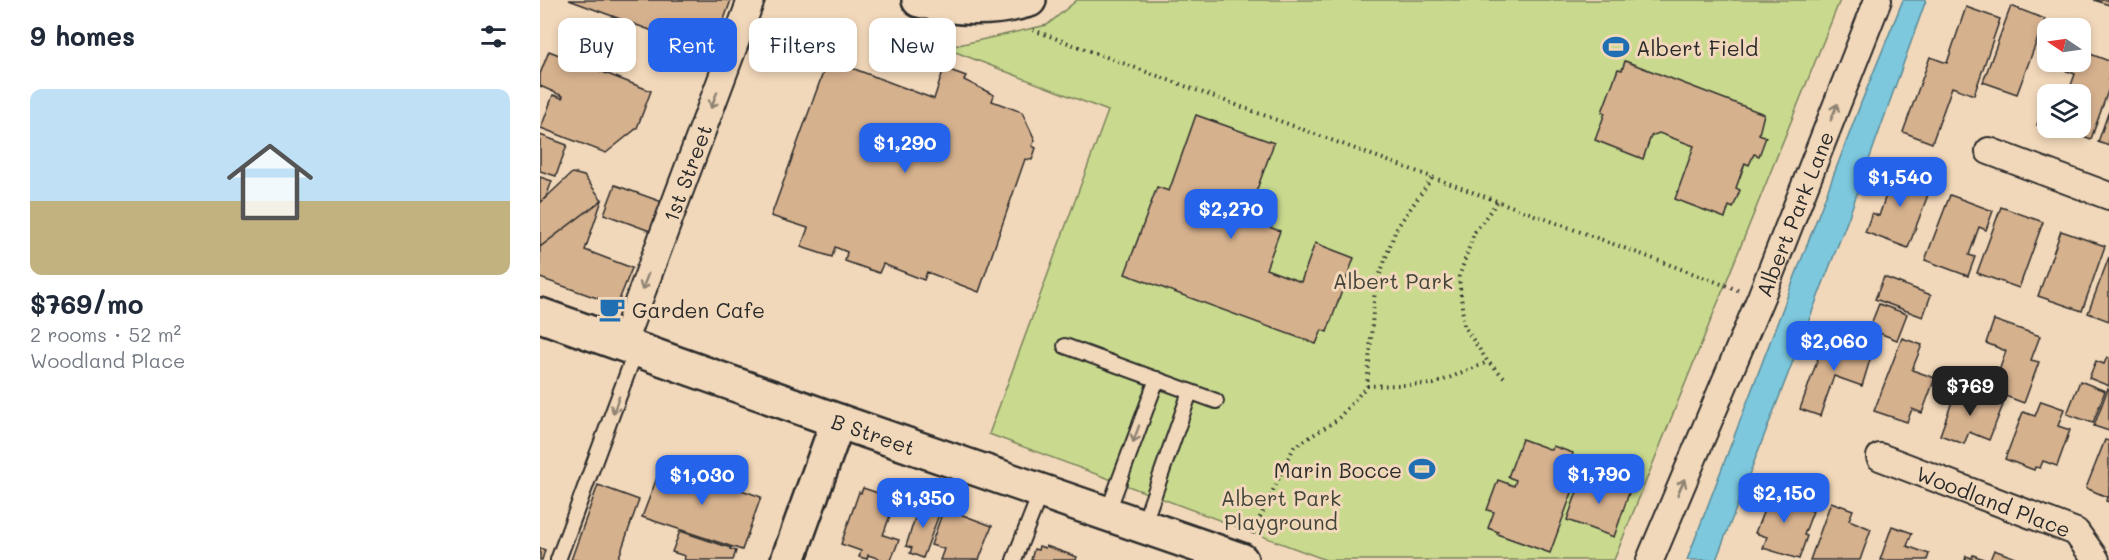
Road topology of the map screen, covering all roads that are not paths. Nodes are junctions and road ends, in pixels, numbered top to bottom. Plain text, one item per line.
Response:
1 (751, 0) edge
2 (919, 0) edge
3 (1878, 0) edge
4 (1006, 5) edge
5 (1989, 151) dead end
6 (2109, 196) edge
7 (540, 315) edge
8 (1065, 346) dead end
9 (629, 347) junction
10 (1157, 379) junction
11 (1190, 392) junction
12 (1216, 401) dead end
13 (838, 421) junction
14 (1880, 457) dead end
15 (1041, 491) junction
16 (1107, 514) junction
17 (1143, 526) junction
18 (558, 560) edge
19 (788, 560) edge
20 (1014, 560) edge
21 (1240, 560) edge
22 (1650, 560) edge
23 (2096, 560) edge

1 -> 9 street, 1st Street
2 - 4 street
22 -> 3 street, Albert Park Lane
5 - 6 street
7 - 9 street, B Street
8 - 10 lane
9 - 13 street, B Street
9 -> 18 lane
10 - 11 lane
10 -> 16 lane
11 - 12 lane
11 - 17 lane
13 - 15 street, B Street
13 - 19 street
14 - 23 street, Woodland Place
15 - 16 street, B Street
15 - 20 lane
16 - 17 street, B Street
17 - 21 street, B Street

